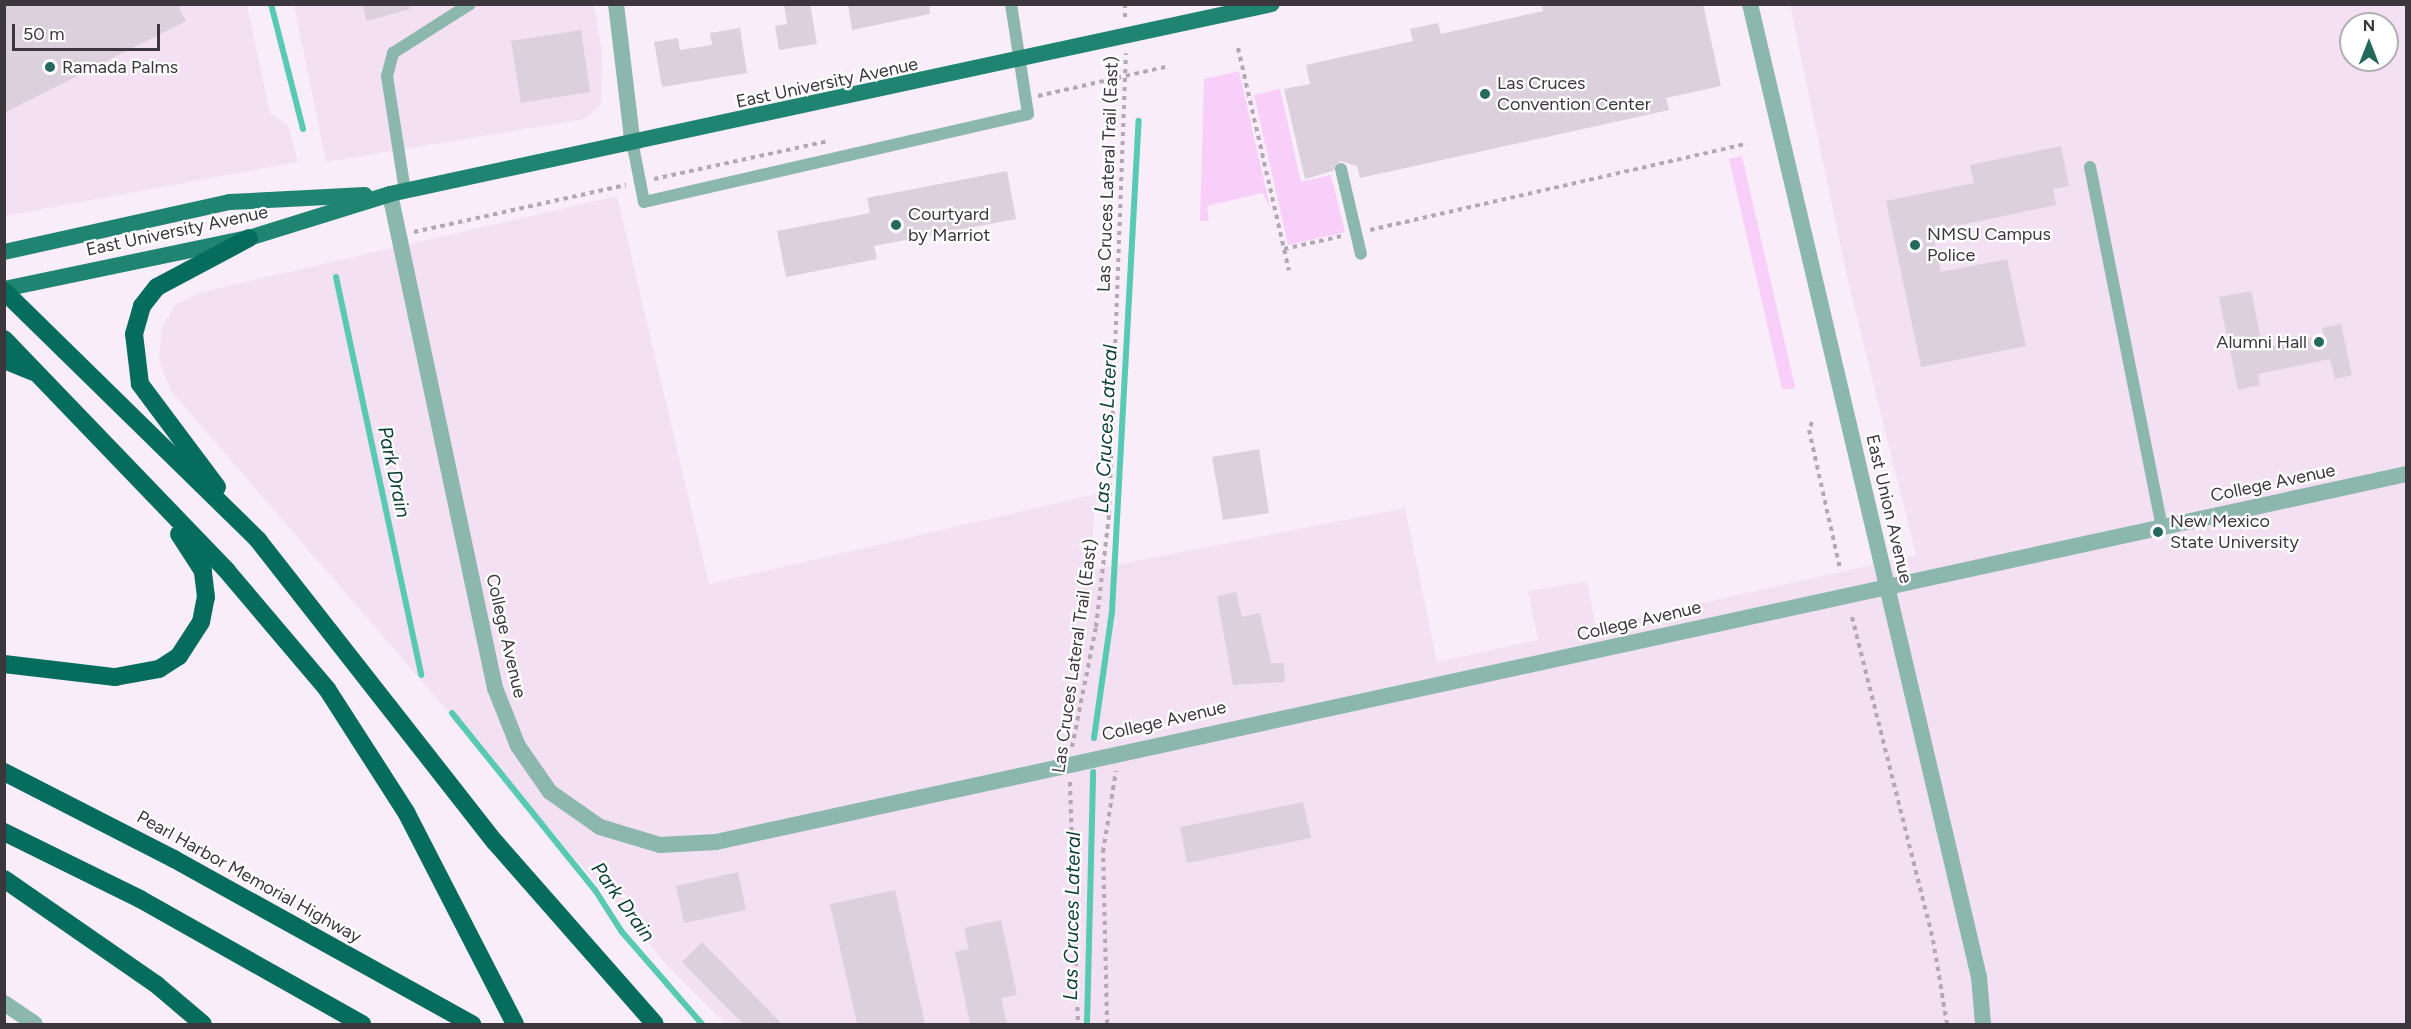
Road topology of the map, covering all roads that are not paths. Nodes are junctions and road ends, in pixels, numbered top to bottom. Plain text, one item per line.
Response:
1 (470, 4) edge
2 (616, 4) edge
3 (1011, 4) edge
4 (1272, 4) edge
5 (1750, 4) edge
6 (1018, 61) junction
7 (633, 146) junction
8 (2090, 167) dead end
9 (1341, 170) dead end
10 (398, 193) junction
11 (249, 238) junction
12 (4, 252) edge
13 (1361, 254) dead end
14 (4, 290) edge
15 (4, 339) edge
16 (4, 360) edge
17 (40, 375) junction
18 (2406, 474) edge
19 (136, 478) junction
20 (2162, 527) junction
21 (258, 540) junction
22 (1887, 584) junction
23 (4, 664) edge
24 (4, 772) edge
25 (4, 832) edge
26 (4, 879) edge
27 (8, 1003) edge
28 (35, 1024) edge
29 (203, 1024) edge
30 (362, 1024) edge
31 (472, 1024) edge
32 (515, 1024) edge
33 (655, 1024) edge
34 (1983, 1024) edge

1 - 10 lane
2 - 7 street
3 - 6 lane
4 - 6 main road, East University Avenue
5 - 22 street, East Union Avenue
6 - 7 main road, East University Avenue
6 - 7 lane
7 - 10 main road, East University Avenue
8 - 20 lane
9 - 13 lane
10 - 11 main road, East University Avenue
10 - 12 main road, East University Avenue
10 - 22 street, College Avenue
11 - 14 main road, East University Avenue
11 - 21 highway
14 - 21 highway
15 - 17 highway
16 - 17 highway
17 - 19 highway
18 - 20 street, College Avenue
19 - 23 highway
19 - 32 highway
20 - 22 street, College Avenue
21 - 33 highway
22 - 34 street, East Union Avenue
24 - 31 highway, Pearl Harbor Memorial Highway
25 - 30 highway
26 - 29 highway
27 - 28 street

